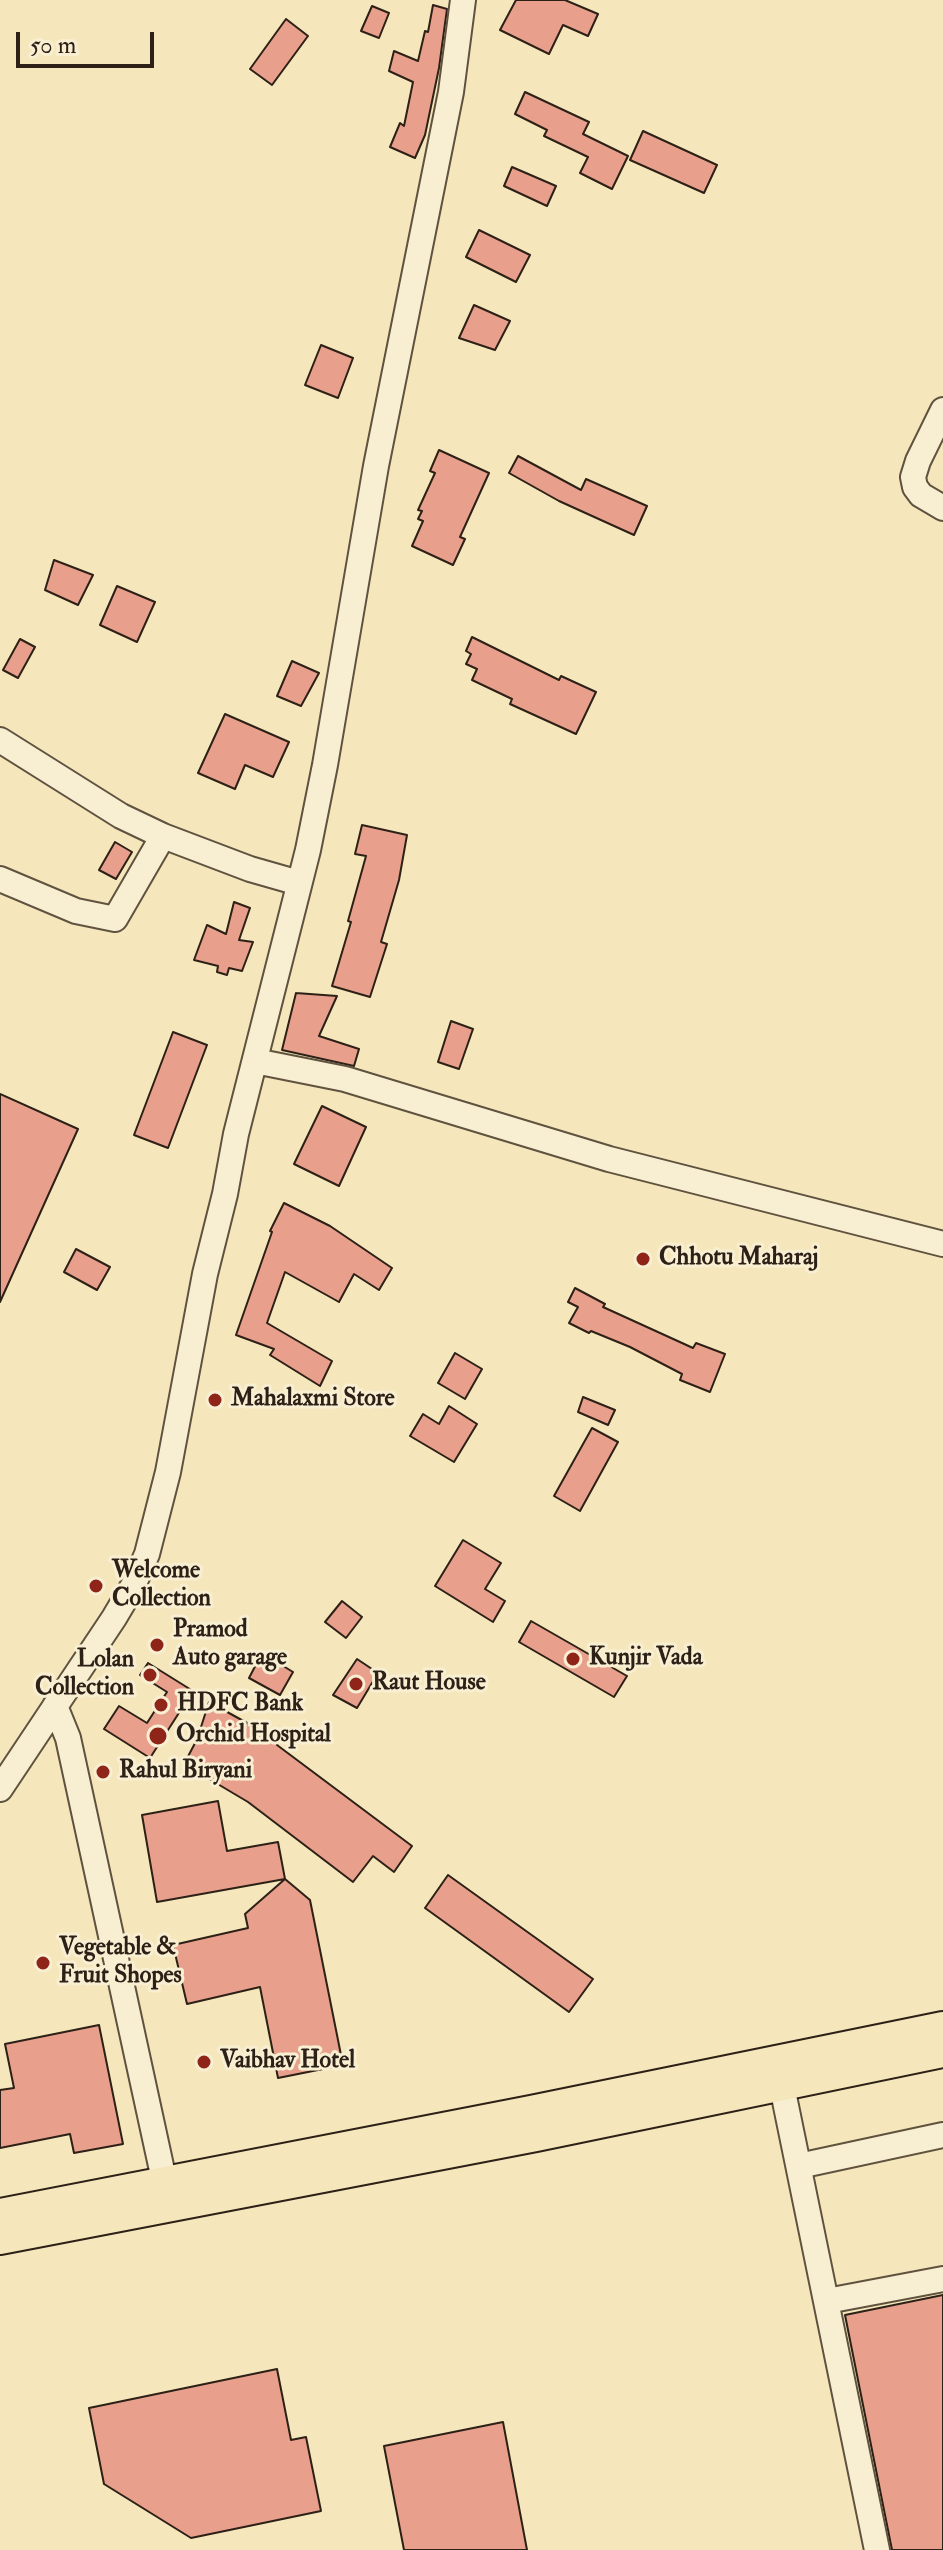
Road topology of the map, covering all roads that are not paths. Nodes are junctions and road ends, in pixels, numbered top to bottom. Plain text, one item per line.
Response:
1 (463, 0) edge
2 (943, 410) edge
3 (943, 508) edge
4 (0, 740) edge
5 (163, 836) junction
6 (0, 879) edge
7 (299, 883) junction
8 (255, 1061) junction
9 (943, 1244) edge
10 (55, 1706) junction
11 (0, 1789) edge
12 (943, 2027) edge
13 (943, 2052) edge
14 (779, 2073) junction
15 (943, 2135) edge
16 (799, 2166) junction
17 (167, 2196) junction
18 (0, 2214) edge
19 (0, 2239) edge
20 (943, 2279) edge
21 (827, 2301) junction
22 (877, 2550) edge

1 - 7 street
2 - 3 street
4 - 5 street
5 - 6 street
5 - 7 street
7 - 8 street
8 - 9 street
8 - 10 street
10 - 11 street
10 - 17 street
12 - 14 main road
13 - 14 main road
14 - 16 street
14 - 17 main road
15 - 16 street
16 - 21 street
17 - 18 main road
17 - 19 main road
20 - 21 street
21 - 22 street

